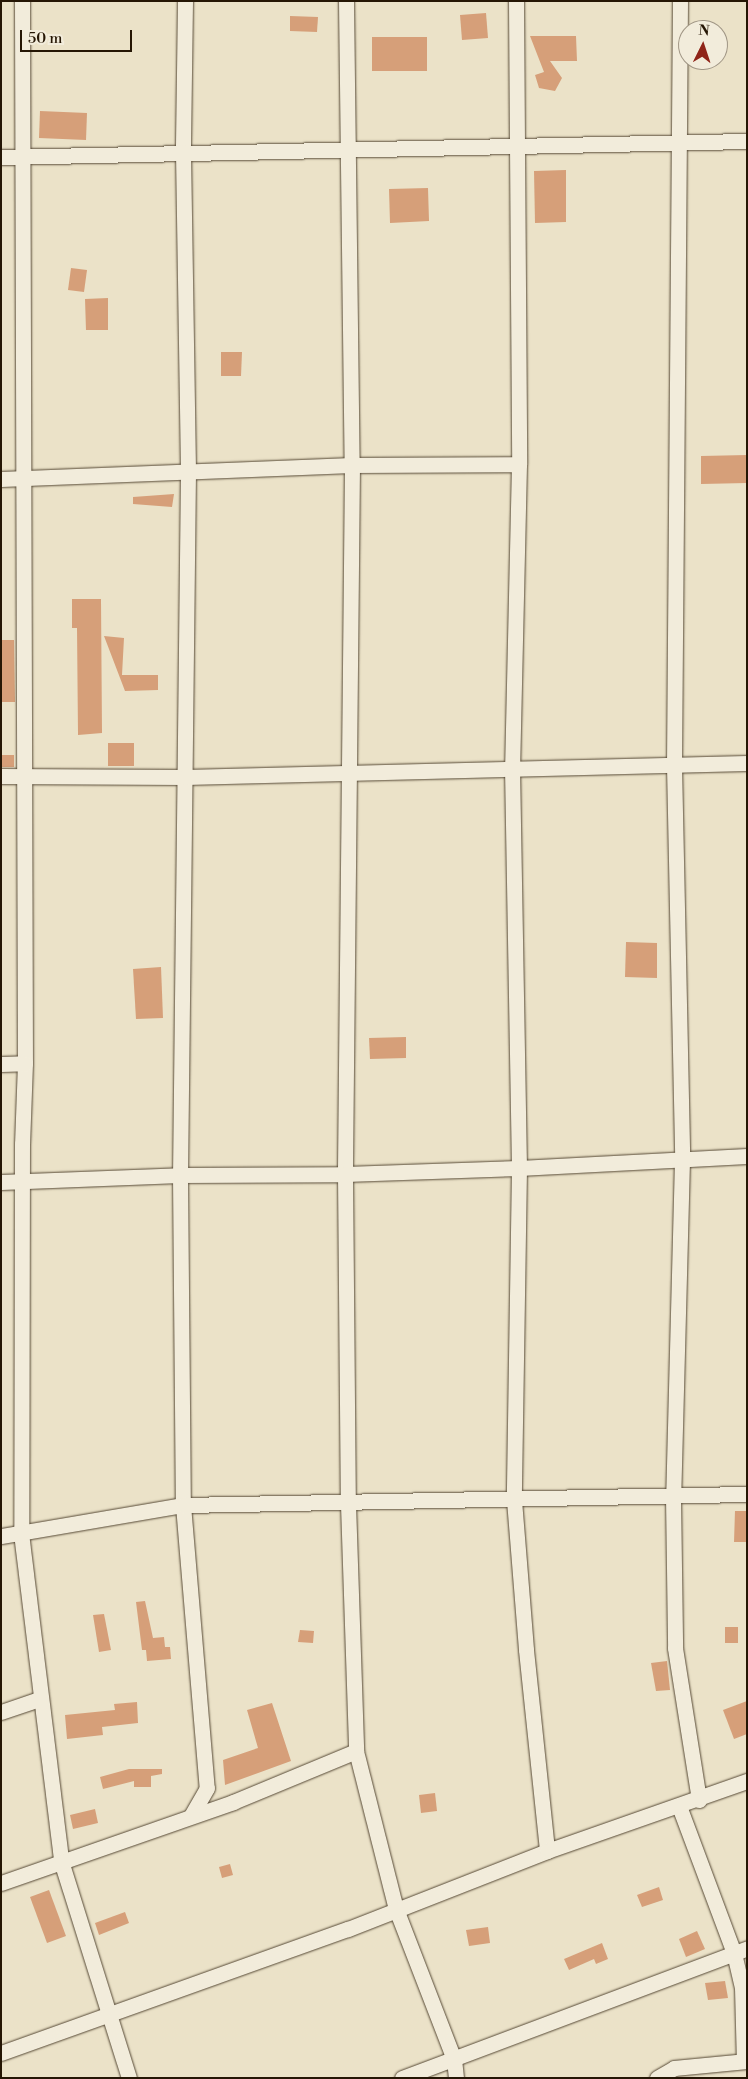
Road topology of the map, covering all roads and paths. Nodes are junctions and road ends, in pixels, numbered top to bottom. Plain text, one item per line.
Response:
1 (22, 1) edge
2 (184, 1) edge
3 (346, 1) edge
4 (516, 1) edge
5 (680, 1) edge
6 (747, 141) edge
7 (681, 142) junction
8 (519, 146) junction
9 (348, 147) junction
10 (183, 152) junction
11 (22, 156) junction
12 (1, 157) edge
13 (519, 464) junction
14 (352, 465) junction
15 (188, 472) junction
16 (23, 478) junction
17 (1, 479) edge
18 (747, 763) edge
19 (674, 765) junction
20 (512, 767) junction
21 (347, 774) junction
22 (24, 775) junction
23 (1, 776) edge
24 (185, 777) junction
25 (26, 1063) junction
26 (1, 1064) edge
27 (747, 1156) edge
28 (682, 1160) junction
29 (519, 1168) junction
30 (180, 1174) junction
31 (345, 1174) junction
32 (22, 1181) junction
33 (1, 1182) edge
34 (747, 1494) edge
35 (673, 1496) junction
36 (514, 1500) junction
37 (348, 1504) junction
38 (184, 1505) junction
39 (21, 1532) junction
40 (1, 1536) edge
41 (39, 1699) junction
42 (1, 1712) edge
43 (356, 1751) junction
44 (747, 1781) edge
45 (207, 1788) junction
46 (699, 1800) junction
47 (233, 1802) junction
48 (679, 1806) junction
49 (191, 1816) junction
50 (547, 1851) junction
51 (61, 1861) junction
52 (1, 1883) edge
53 (396, 1909) junction
54 (740, 1950) edge
55 (110, 2012) junction
56 (1, 2053) edge
57 (454, 2059) junction
58 (746, 2061) edge
59 (129, 2078) edge
60 (402, 2078) edge
61 (456, 2078) edge
62 (657, 2078) edge

1 - 11 street
2 - 10 street
3 - 9 street
4 - 8 street
5 - 7 street
6 - 7 street
7 - 8 street
7 - 19 street
8 - 9 street
8 - 13 street
9 - 10 street
9 - 14 street
10 - 11 street
10 - 15 street
11 - 12 street
11 - 16 street
13 - 14 street
13 - 20 street
14 - 15 street
14 - 21 street
15 - 16 street
15 - 24 street
16 - 17 street
16 - 22 street
18 - 19 street
19 - 20 street
19 - 28 street
20 - 21 street
20 - 29 street
21 - 24 street
21 - 31 street
22 - 23 street
22 - 24 street
22 - 25 street
24 - 30 street
25 - 26 street
25 - 32 street
27 - 28 street
28 - 29 street
28 - 35 street
29 - 31 street
29 - 36 street
30 - 31 street
30 - 32 street
30 - 38 street
31 - 37 street
32 - 33 street
32 - 39 street
34 - 35 street
35 - 36 street
35 - 46 street
36 - 37 street
36 - 50 street
37 - 38 street
37 - 43 street
38 - 39 street
38 - 45 street
39 - 40 street
39 - 41 street
41 - 42 street
41 - 51 street
43 - 47 street
43 - 53 street
44 - 46 street
45 - 47 street
45 - 49 street
46 - 48 street
47 - 49 street
48 - 50 street
48 - 54 street
49 - 51 street
50 - 53 street
51 - 52 street
51 - 55 street
53 - 55 street
53 - 57 street
54 - 57 street
54 - 58 street
55 - 56 street
55 - 59 street
57 - 60 street
57 - 61 street
58 - 62 street

